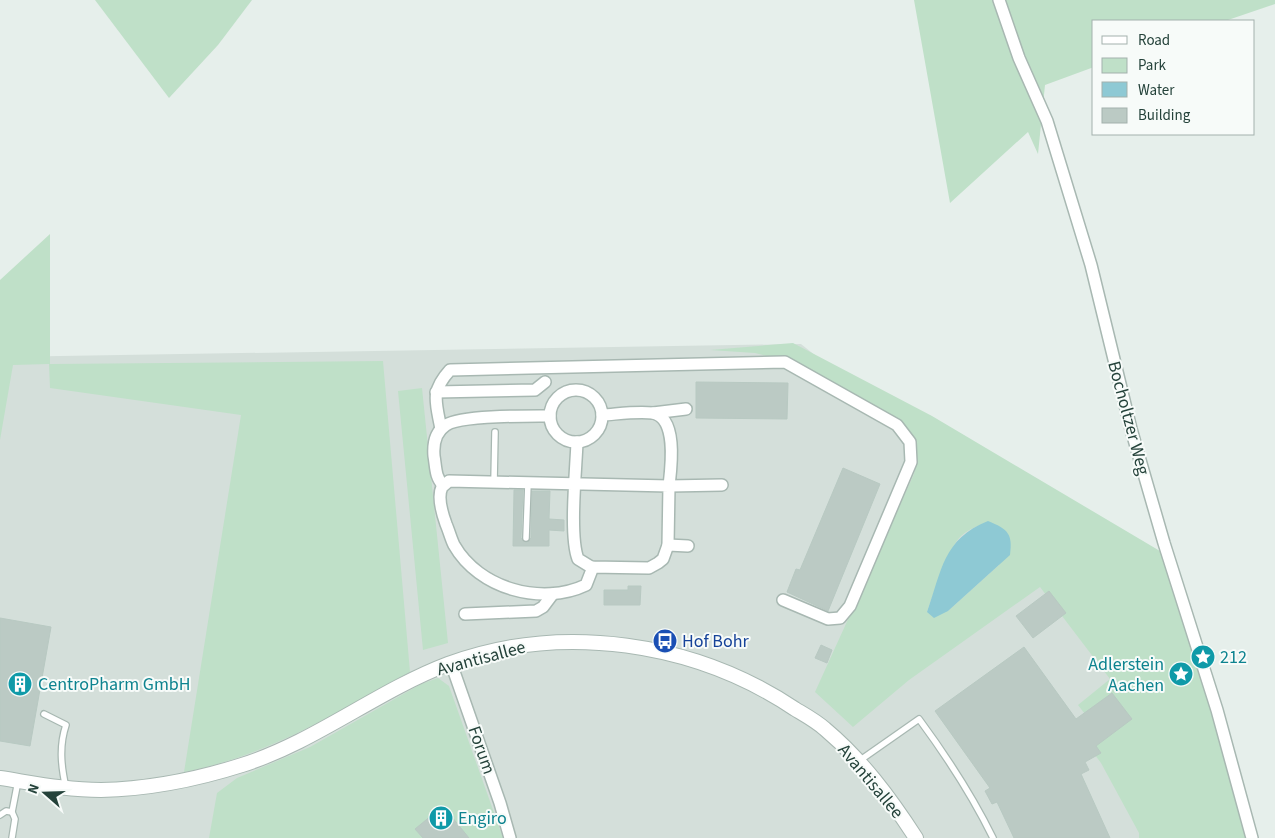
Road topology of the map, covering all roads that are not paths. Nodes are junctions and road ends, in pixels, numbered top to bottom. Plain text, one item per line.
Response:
1 (999, 0) edge
2 (545, 368) junction
3 (545, 382) junction
4 (436, 392) junction
5 (560, 396) junction
6 (673, 410) junction
7 (686, 410) dead end
8 (651, 413) junction
9 (602, 415) junction
10 (550, 416) junction
11 (667, 424) junction
12 (441, 429) junction
13 (495, 432) dead end
14 (577, 442) junction
15 (494, 482) junction
16 (528, 483) junction
17 (575, 484) junction
18 (443, 485) junction
19 (722, 485) dead end
20 (669, 486) junction
21 (526, 538) dead end
22 (668, 545) junction
23 (688, 546) dead end
24 (593, 567) junction
25 (552, 594) junction
26 (782, 600) dead end
27 (465, 614) dead end
28 (451, 663) junction
29 (44, 714) dead end
30 (859, 761) junction
31 (0, 778) edge
32 (18, 781) junction
33 (66, 788) junction
34 (12, 812) junction
35 (0, 815) edge
36 (12, 838) edge
37 (510, 838) edge
38 (916, 838) edge
39 (993, 838) edge
40 (1252, 838) edge

1 - 40 street, Bocholtzer Weg
2 - 3 street
2 - 4 street
2 - 26 street
3 - 4 street
3 - 5 street
4 - 12 street
5 - 9 street
5 - 10 street
6 - 7 street
6 - 8 street
6 - 11 street
8 - 9 street
8 - 11 street
9 - 14 street
10 - 12 street
10 - 14 street
11 - 20 street
12 - 18 street
13 - 15 lane
14 - 17 street
15 - 16 street
15 - 18 street
16 - 17 street
16 - 21 lane
17 - 20 street
17 - 24 street
18 - 25 street
19 - 20 street
20 - 22 street
22 - 23 street
22 - 24 street
24 - 25 street
25 - 27 street
28 - 30 street, Avantisallee
28 - 33 street, Avantisallee
28 - 37 street, Forum
29 - 33 lane
30 - 38 street, Avantisallee
30 - 39 lane
31 - 32 street, Avantisallee
32 - 33 street, Avantisallee
32 - 34 lane
34 - 35 lane
34 - 36 lane

